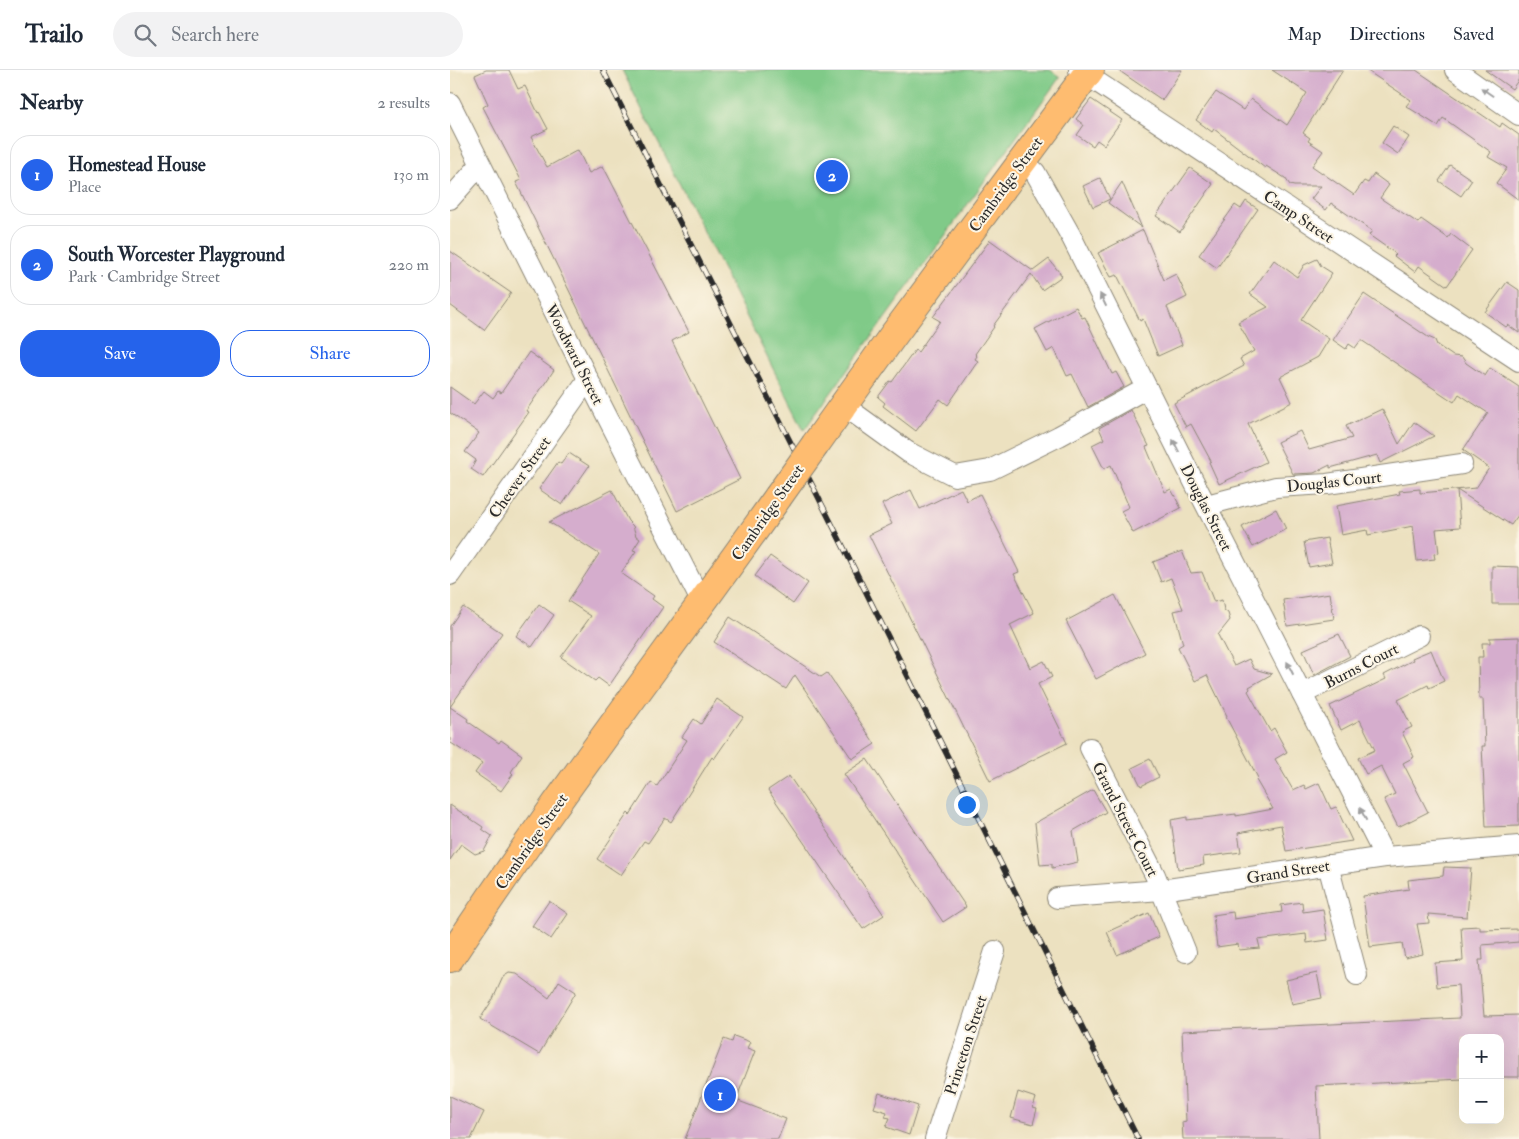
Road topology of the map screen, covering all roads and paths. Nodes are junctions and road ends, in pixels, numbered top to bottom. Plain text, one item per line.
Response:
1 (1455, 70) edge
2 (1085, 72) edge
3 (450, 102) edge
4 (1519, 114) edge
5 (1022, 162) junction
6 (480, 165) junction
7 (452, 193) edge
8 (1519, 361) edge
9 (588, 379) junction
10 (1147, 388) junction
11 (843, 405) junction
12 (1462, 464) dead end
13 (1207, 505) junction
14 (450, 575) edge
15 (702, 604) junction
16 (1419, 636) dead end
17 (1302, 694) junction
18 (1090, 748) dead end
19 (1519, 846) edge
20 (1385, 857) junction
21 (1328, 865) junction
22 (1161, 890) junction
23 (1057, 898) dead end
24 (995, 952) dead end
25 (1186, 952) dead end
26 (450, 958) edge
27 (1357, 975) dead end
28 (934, 1139) edge

4 -> 1 street
2 - 5 main road, Cambridge Street
2 - 8 street, Camp Street
3 - 6 street, Woodward Street
10 -> 5 street, Douglas Street
5 - 11 main road, Cambridge Street
6 - 7 street
6 - 9 street, Woodward Street
9 - 14 street, Cheever Street
9 - 15 street, Woodward Street
10 - 11 street
13 -> 10 street, Douglas Street
11 - 15 main road, Cambridge Street, bridge
12 - 13 street, Douglas Court
17 -> 13 street, Douglas Street
15 - 26 main road, Cambridge Street
16 - 17 street, Burns Court
20 -> 17 street, Douglas Street
18 - 22 street, Grand Street Court
19 - 20 street, Grand Street
20 - 21 street, Grand Street
21 - 22 street, Grand Street
21 - 27 street
22 - 23 street, Grand Street
22 - 25 street, Grand Street Court
24 - 28 street, Princeton Street

